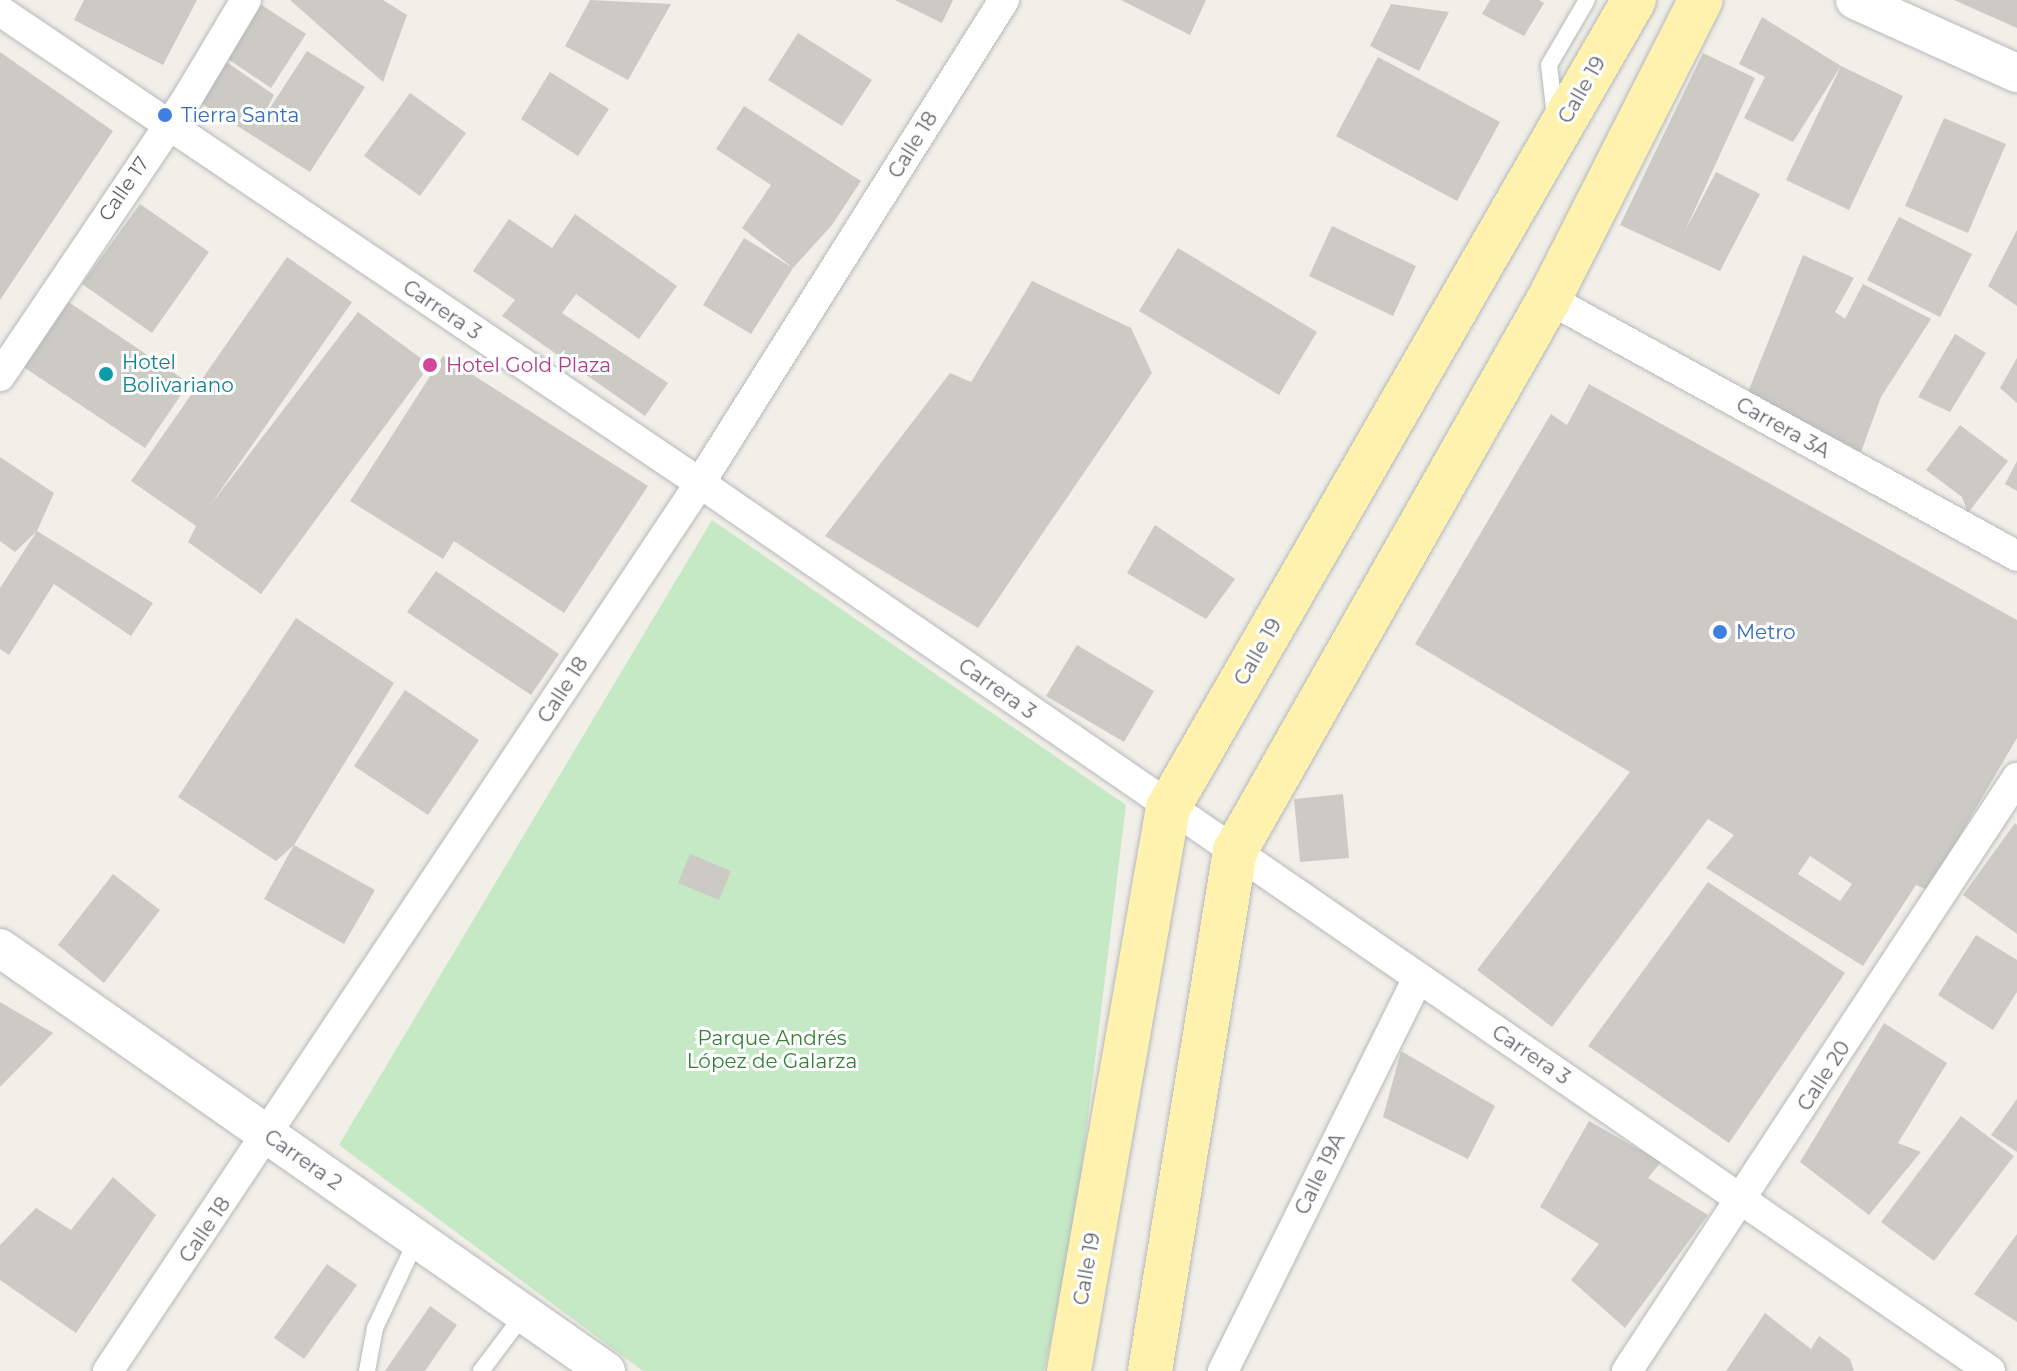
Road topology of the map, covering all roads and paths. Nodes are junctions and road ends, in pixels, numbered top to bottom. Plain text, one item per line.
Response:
1 (246, 0) edge
2 (1004, 0) edge
3 (1587, 0) edge
4 (1634, 0) edge
5 (1701, 0) edge
6 (1855, 0) edge
7 (0, 11) edge
8 (2017, 73) edge
9 (167, 125) junction
10 (1557, 133) junction
11 (1549, 299) junction
12 (0, 376) edge
13 (700, 483) junction
14 (2017, 556) edge
15 (2017, 778) edge
16 (1168, 808) junction
17 (1235, 851) junction
18 (0, 948) edge
19 (1418, 978) junction
20 (269, 1136) junction
21 (1744, 1201) junction
22 (417, 1239) junction
23 (524, 1314) junction
24 (108, 1371) edge
25 (367, 1371) edge
26 (481, 1371) edge
27 (606, 1371) edge
28 (1069, 1371) edge
29 (1150, 1371) edge
30 (1223, 1371) edge
31 (1627, 1371) edge
32 (1990, 1371) edge

1 - 9 street, Calle 17
2 - 13 street, Calle 18
3 - 10 lane
4 - 10 main road, Calle 19
5 - 11 main road
6 - 8 street
7 - 9 street, Carrera 3
9 - 12 street, Calle 17
9 - 13 street, Carrera 3
10 - 16 main road, Calle 19
11 - 14 street, Carrera 3A
11 - 17 main road
13 - 16 street, Carrera 3
13 - 20 street, Calle 18
15 - 21 street, Calle 20
16 - 17 street, Carrera 3
16 - 28 main road, Calle 19
17 - 19 street, Carrera 3
17 - 29 main road
18 - 20 street, Carrera 2
19 - 21 street, Carrera 3
19 - 30 street, Calle 19A
20 - 22 street, Carrera 2
20 - 24 street, Calle 18
21 - 31 street, Calle 20
21 - 32 street, Carrera 3
22 - 23 street, Carrera 2
22 - 25 lane
23 - 26 lane
23 - 27 street, Carrera 2

